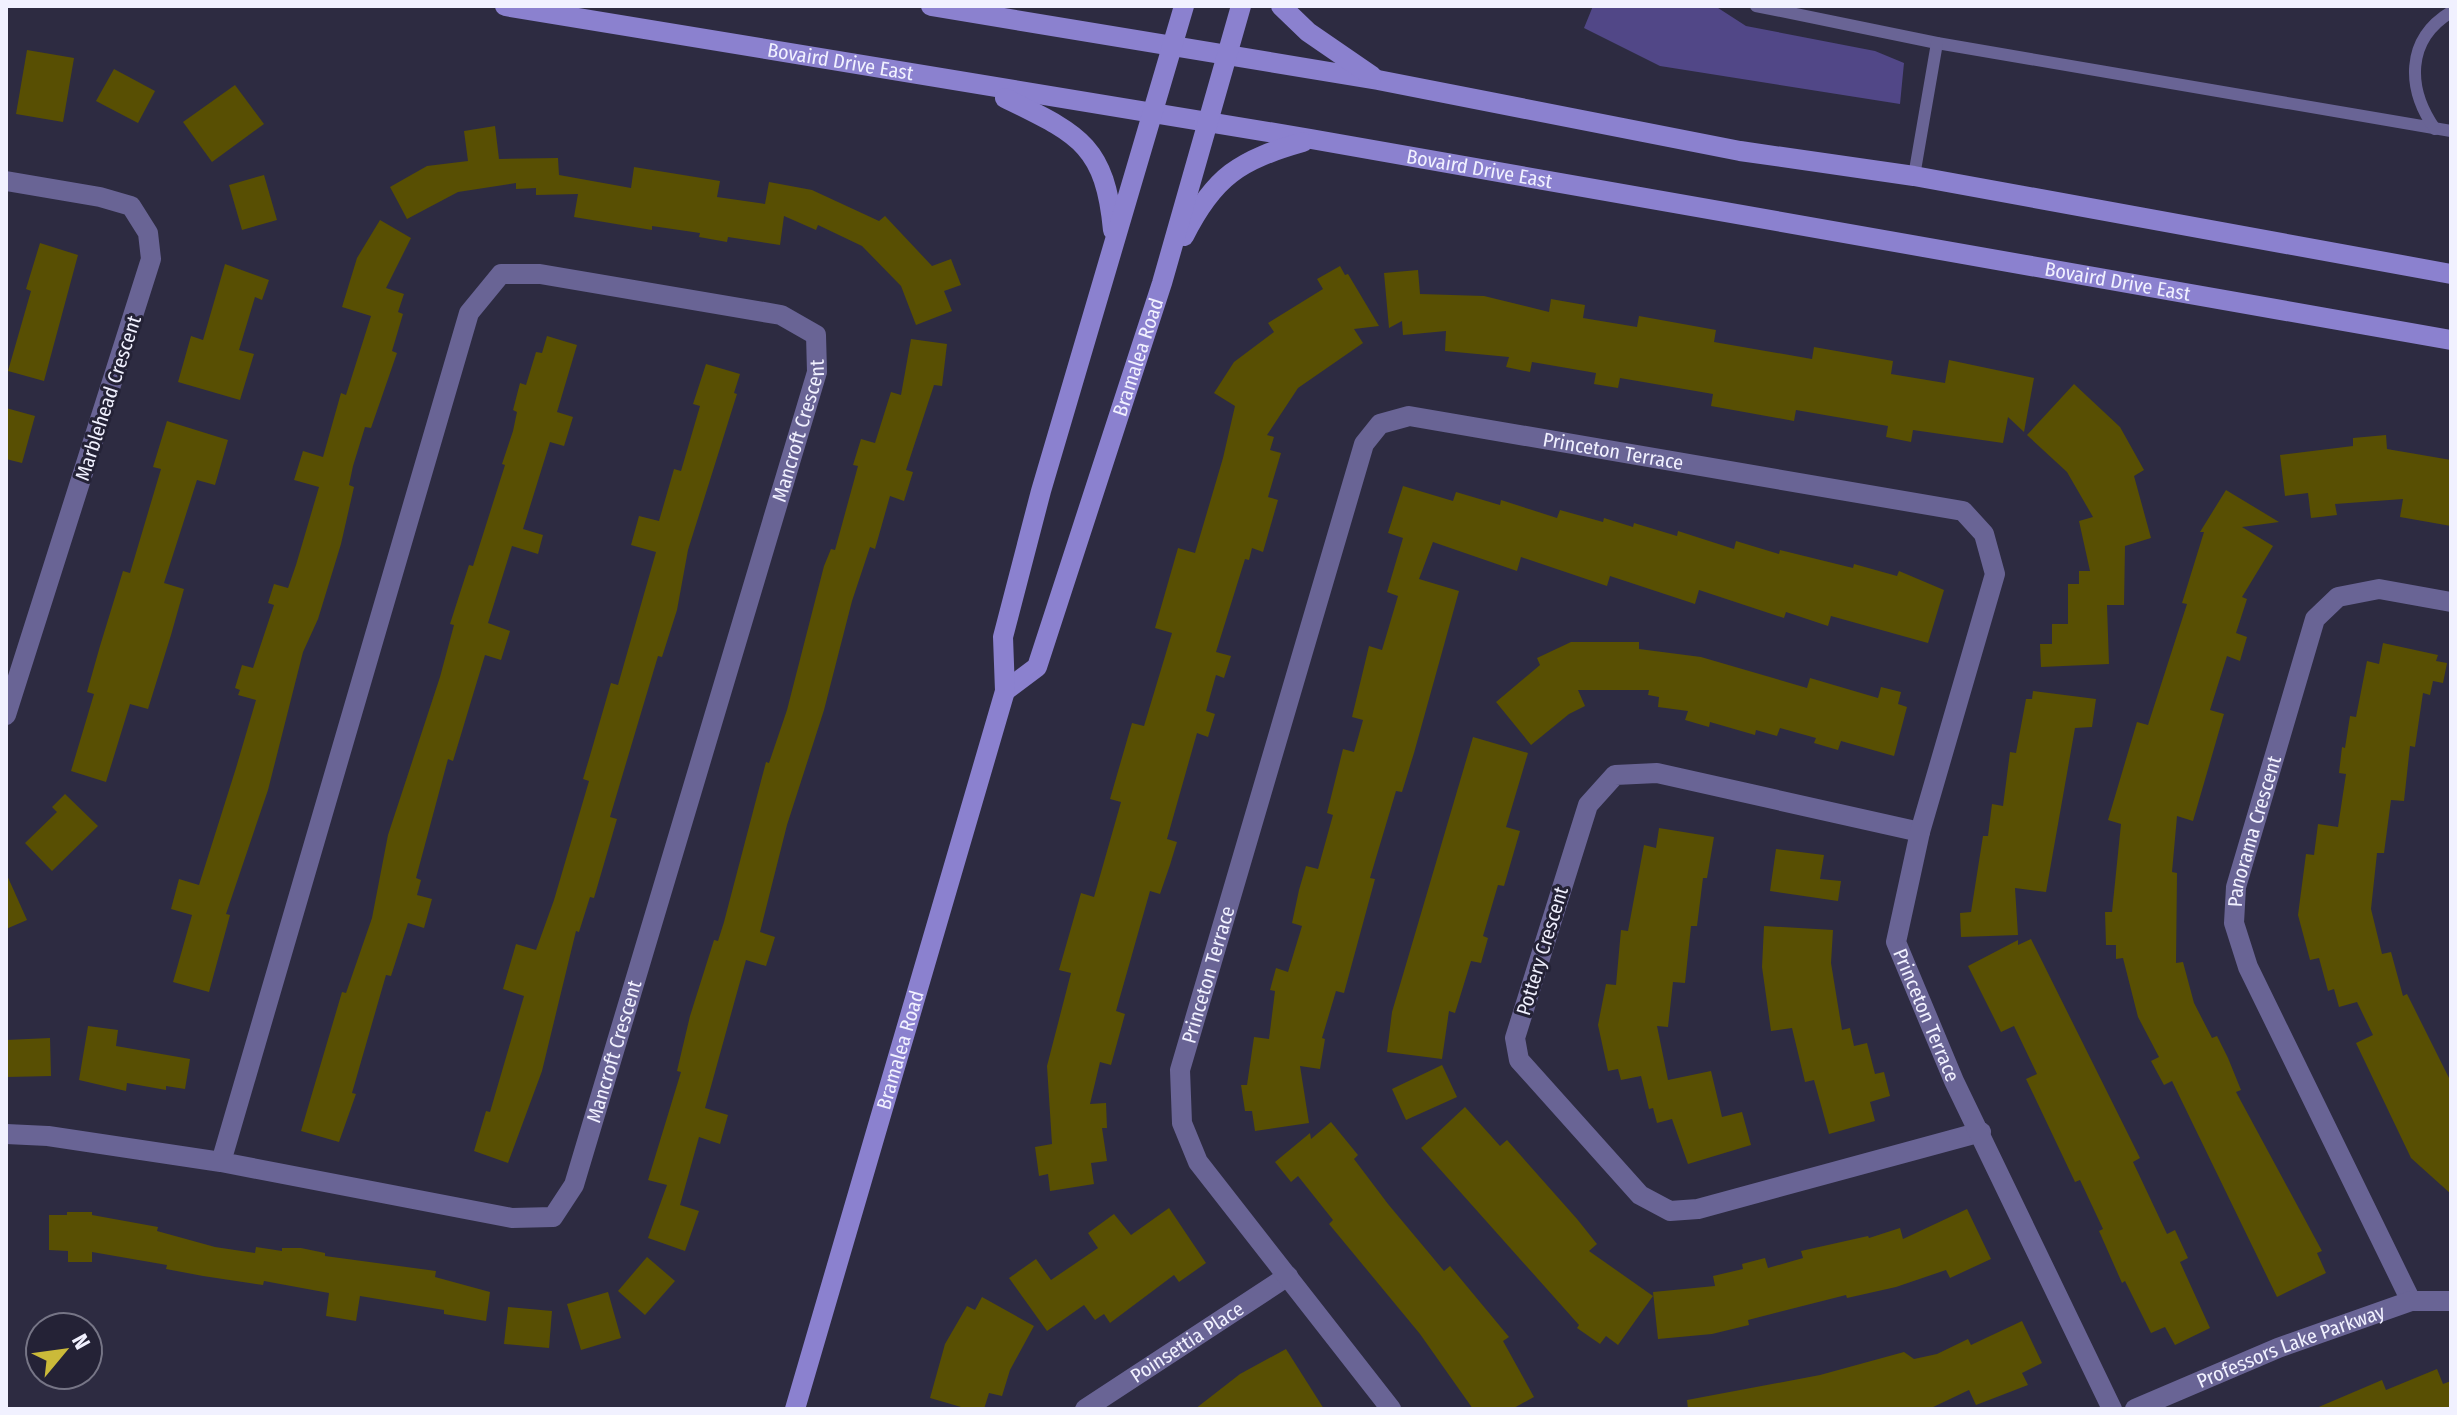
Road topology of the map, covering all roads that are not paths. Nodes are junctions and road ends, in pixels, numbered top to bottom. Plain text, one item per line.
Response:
1 (505, 6) edge
2 (931, 6) edge
3 (1184, 6) edge
4 (1241, 6) edge
5 (1281, 6) edge
6 (1756, 6) edge
7 (2451, 12) edge
8 (1937, 43) junction
9 (1173, 46) junction
10 (1225, 56) junction
11 (1378, 80) junction
12 (984, 88) junction
13 (1152, 115) junction
14 (1206, 123) junction
15 (2435, 129) junction
16 (2451, 131) edge
17 (1311, 139) junction
18 (1914, 176) junction
19 (6, 181) edge
20 (1114, 242) junction
21 (2451, 274) edge
22 (1162, 283) junction
23 (2451, 340) edge
24 (2451, 602) edge
25 (1005, 691) junction
26 (6, 715) edge
27 (1920, 832) junction
28 (1981, 1132) junction
29 (6, 1134) edge
30 (221, 1162) junction
31 (1288, 1276) junction
32 (2411, 1301) junction
33 (2451, 1301) edge
34 (795, 1409) edge
35 (1085, 1409) edge
36 (1391, 1409) edge
37 (2112, 1409) edge
38 (2135, 1409) edge

1 - 12 main road, Bovaird Drive East
2 - 9 main road
3 - 9 main road, Bramalea Road
4 - 10 main road, Bramalea Road
5 - 11 main road
6 - 8 lane
7 - 15 lane
8 - 15 lane
8 - 18 lane
9 - 10 main road
9 - 13 main road, Bramalea Road
10 - 11 main road
10 - 14 main road, Bramalea Road
11 - 18 main road
12 - 13 main road, Bovaird Drive East
12 - 20 main road
13 - 14 main road, Bovaird Drive East
13 - 20 main road, Bramalea Road
14 - 17 main road, Bovaird Drive East
14 - 22 main road, Bramalea Road
15 - 16 lane
17 - 22 main road
17 - 23 main road, Bovaird Drive East
18 - 21 main road
19 - 26 street, Marblehead Crescent
20 - 25 main road, Bramalea Road
22 - 25 main road, Bramalea Road
24 - 32 street, Panorama Crescent
25 - 34 main road, Bramalea Road
27 - 28 street, Princeton Terrace
27 - 28 street, Pottery Crescent
27 - 31 street, Princeton Terrace
28 - 37 street, Princeton Terrace
29 - 30 street, Mancroft Crescent
30 - 30 street, Mancroft Crescent
31 - 35 street, Poinsettia Place
31 - 36 street, Princeton Terrace
32 - 33 street, Professors Lake Parkway
32 - 38 street, Professors Lake Parkway

